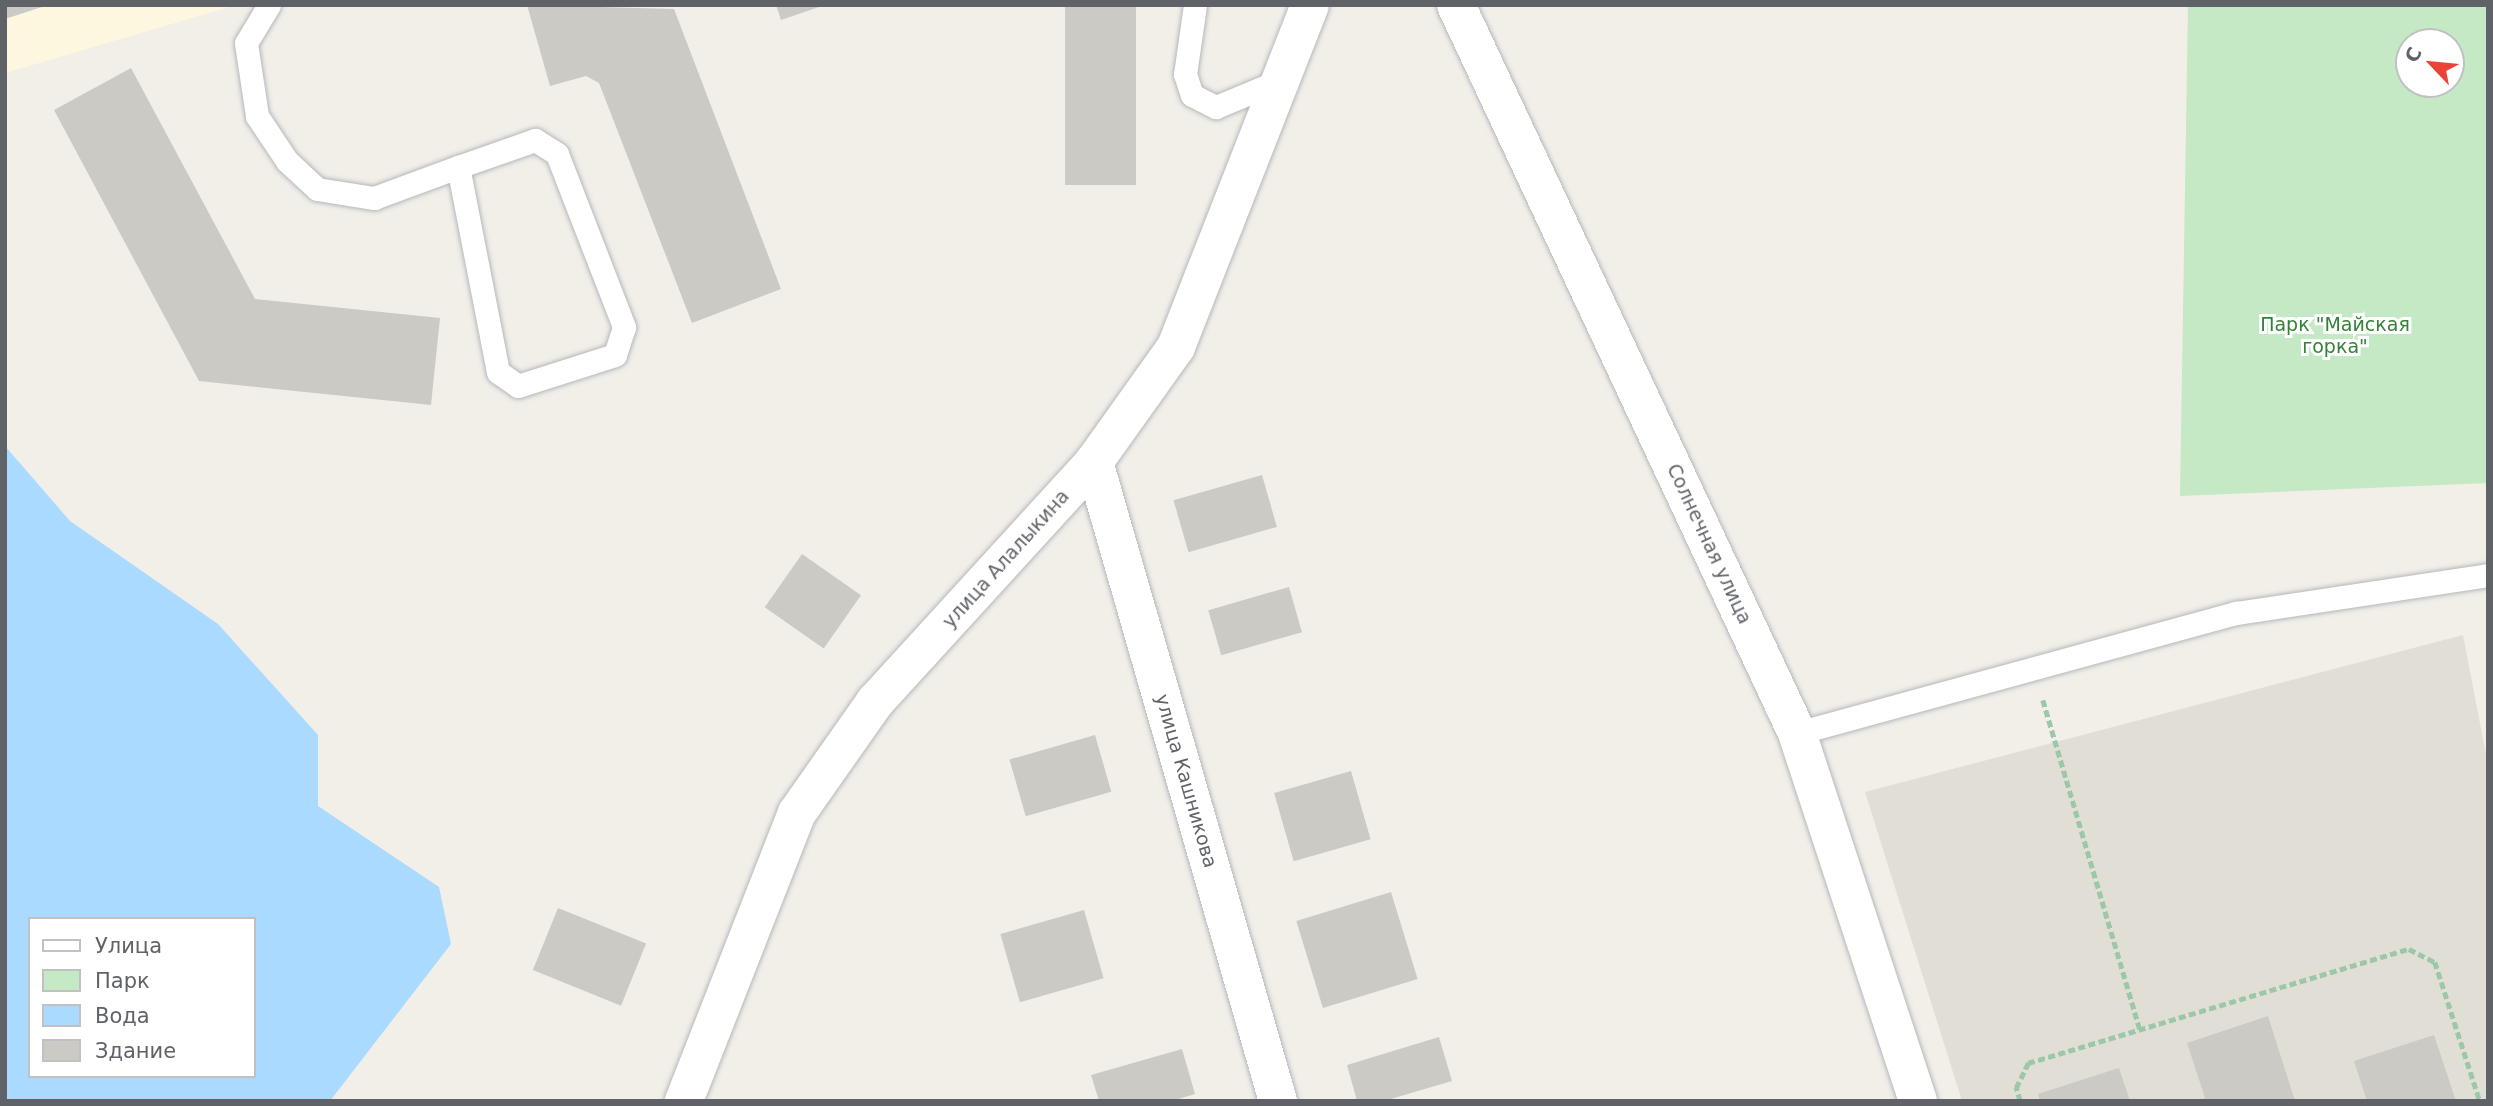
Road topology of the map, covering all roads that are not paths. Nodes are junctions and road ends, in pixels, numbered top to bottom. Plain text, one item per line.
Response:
1 (269, 5) edge
2 (1195, 5) edge
3 (1310, 5) edge
4 (1456, 5) edge
5 (1281, 80) junction
6 (458, 167) junction
7 (1094, 462) junction
8 (2488, 575) edge
9 (1797, 733) junction
10 (684, 1101) edge
11 (1278, 1101) edge
12 (1918, 1101) edge

1 - 6 lane
2 - 5 lane
3 - 5 street, улица Алалыкина
4 - 9 street, Солнечная улица
5 - 7 street, улица Алалыкина
6 - 6 lane
7 - 10 street, улица Алалыкина
7 - 11 street, улица Кашникова
8 - 9 lane
9 - 12 street, Солнечная улица

